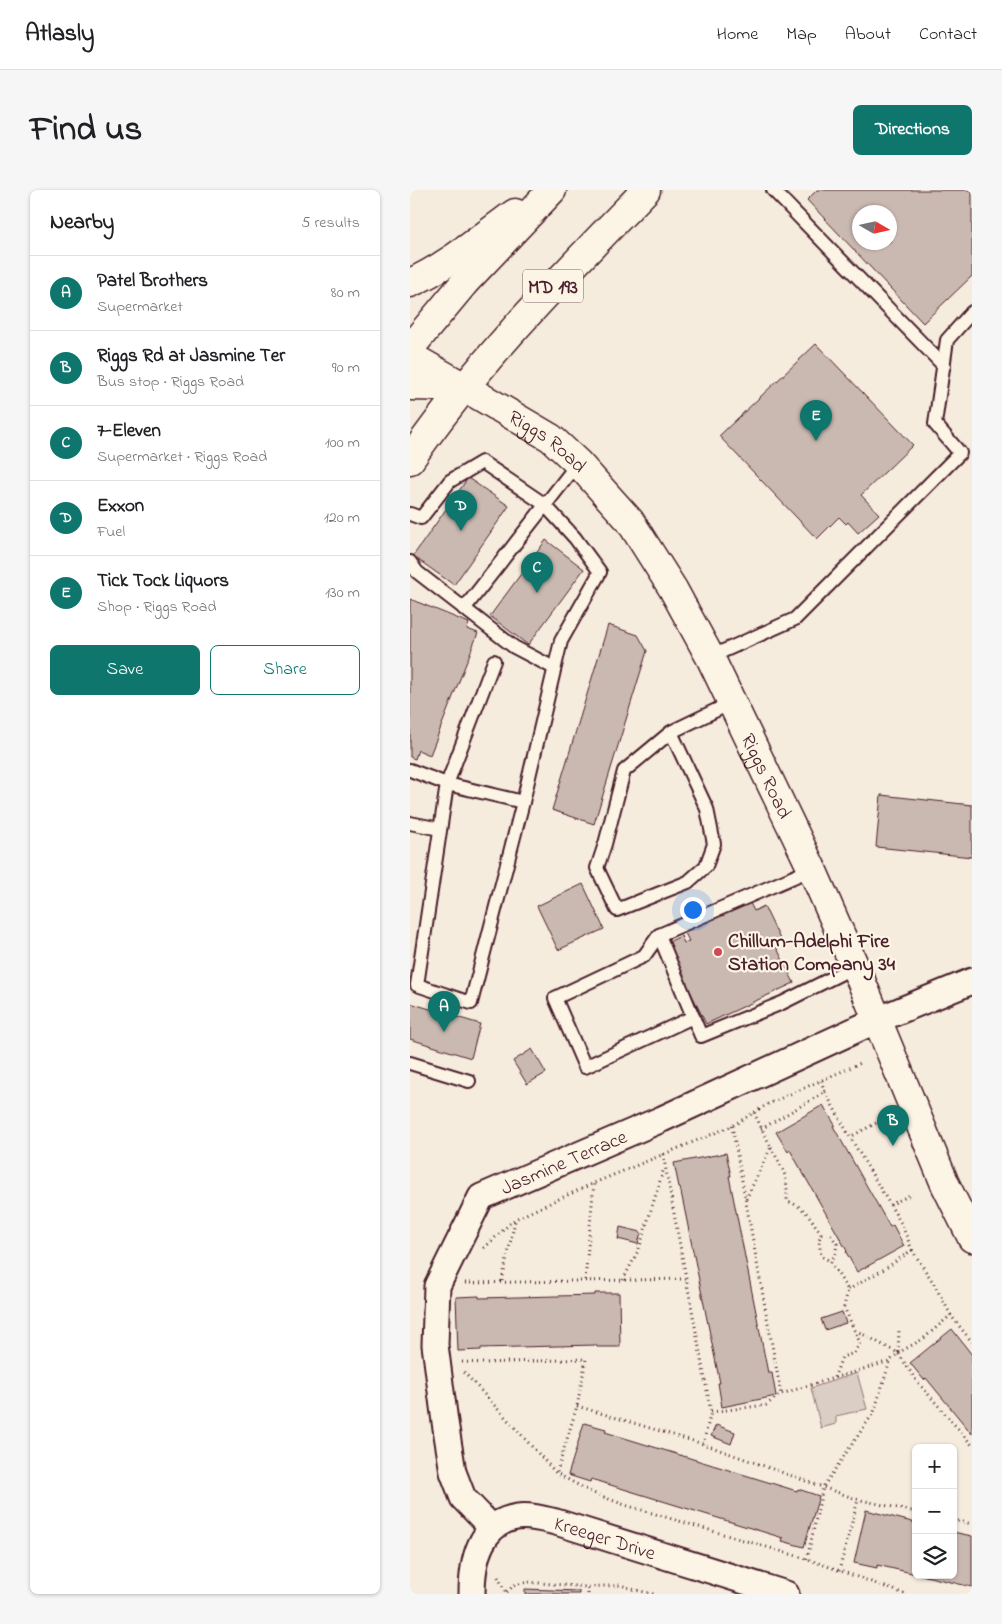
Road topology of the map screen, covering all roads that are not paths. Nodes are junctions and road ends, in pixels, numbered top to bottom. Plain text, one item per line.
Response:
1 (547, 190) edge
2 (552, 190) edge
3 (646, 190) edge
4 (773, 190) edge
5 (410, 283) edge
6 (972, 312) edge
7 (410, 348) edge
8 (410, 356) edge
9 (944, 366) junction
10 (410, 386) edge
11 (464, 387) junction
12 (410, 460) edge
13 (578, 463) junction
14 (544, 504) junction
15 (410, 514) edge
16 (410, 562) edge
17 (464, 609) junction
18 (710, 657) junction
19 (494, 661) dead end
20 (554, 668) junction
21 (731, 703) junction
22 (670, 732) junction
23 (410, 770) edge
24 (447, 784) junction
25 (523, 802) junction
26 (410, 823) edge
27 (440, 830) junction
28 (812, 869) junction
29 (659, 935) junction
30 (854, 967) junction
31 (972, 982) edge
32 (693, 1016) junction
33 (877, 1020) junction
34 (410, 1063) edge
35 (469, 1080) dead end
36 (972, 1238) edge
37 (492, 1528) junction
38 (472, 1594) edge
39 (786, 1594) edge

1 - 5 main road
2 - 7 main road
3 - 11 main road, MD 193
4 - 9 lane
6 - 9 lane
8 - 11 main road, Riggs Road
9 - 18 lane
10 - 11 main road, Riggs Road
11 - 12 main road, MD 193
11 - 13 main road, Riggs Road
13 - 14 lane
13 - 18 main road, Riggs Road
14 - 15 lane
14 - 17 lane
14 - 20 lane
16 - 17 lane
17 - 20 lane
18 - 21 main road, Riggs Road
19 - 24 lane
20 - 25 lane
21 - 22 lane
21 - 28 main road, Riggs Road
22 - 22 lane
23 - 24 lane
24 - 25 lane
24 - 27 lane
25 - 27 lane
26 - 27 lane
28 - 29 lane
28 - 30 main road, Riggs Road
29 - 32 lane
29 - 32 lane
30 - 32 lane
30 - 33 main road, Riggs Road
31 - 33 street, Jasmine Terrace
33 - 36 main road, Riggs Road
33 - 37 street, Jasmine Terrace
34 - 35 lane
37 - 38 street
37 - 39 street, Kreeger Drive

